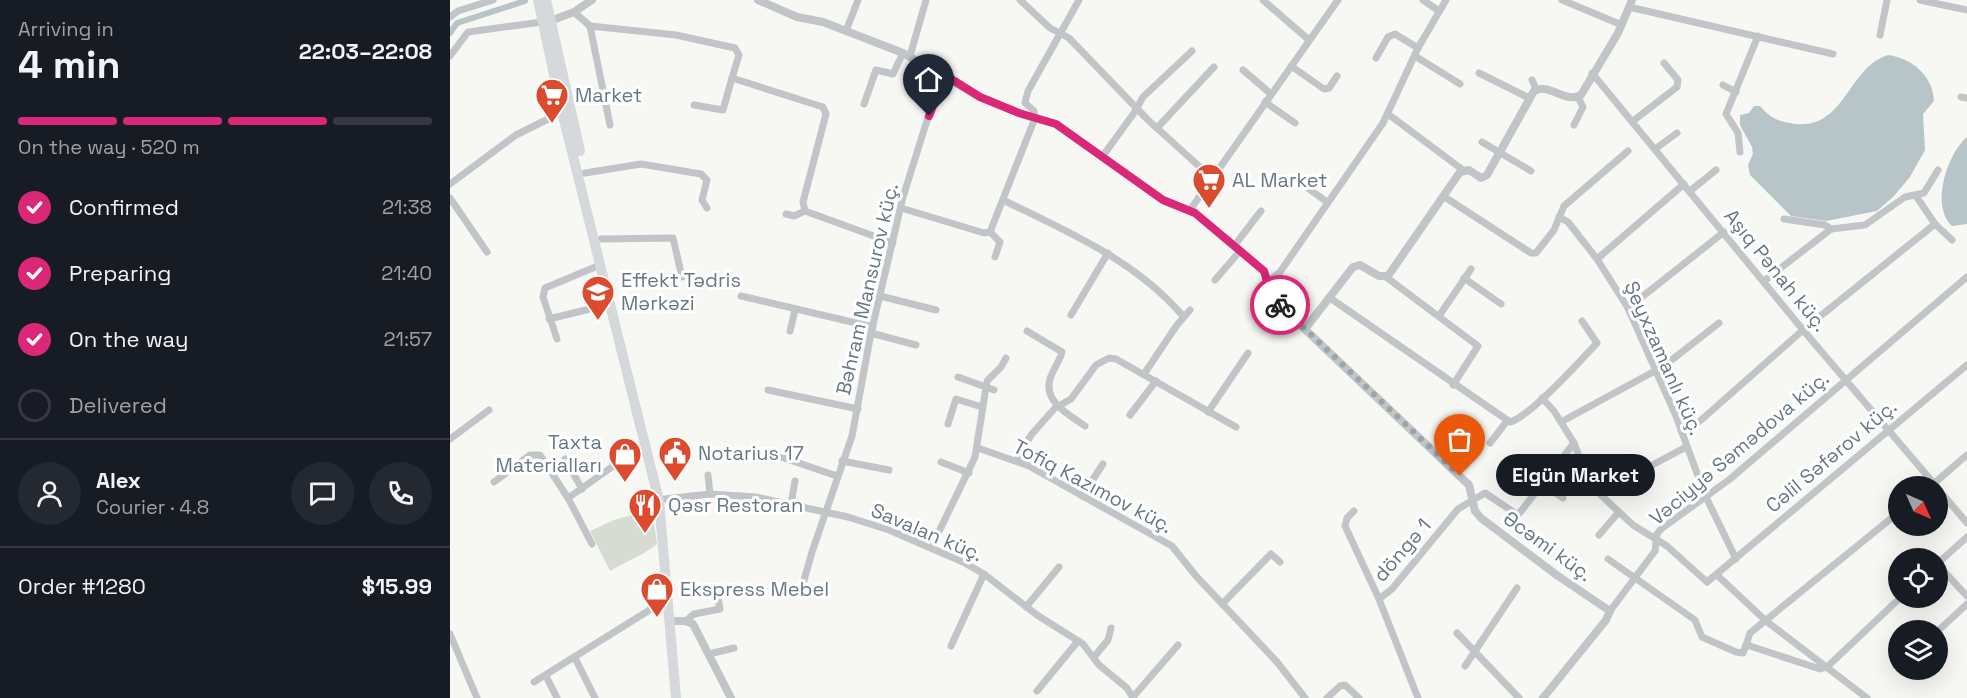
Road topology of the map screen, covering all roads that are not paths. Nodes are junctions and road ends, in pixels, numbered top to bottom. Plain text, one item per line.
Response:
1 (493, 0) edge
2 (538, 0) edge
3 (546, 0) edge
4 (592, 0) edge
5 (760, 0) edge
6 (858, 0) edge
7 (926, 0) edge
8 (1020, 0) edge
9 (1079, 0) edge
10 (1263, 0) edge
11 (1338, 0) edge
12 (1423, 0) edge
13 (1446, 0) edge
14 (1562, 0) edge
15 (1887, 0) edge
16 (1920, 0) edge
17 (1631, 3) edge
18 (1967, 10) edge
19 (1438, 11) junction
20 (574, 12) junction
21 (450, 17) edge
22 (546, 22) junction
23 (1622, 25) junction
24 (590, 26) junction
25 (846, 31) junction
26 (1060, 33) junction
27 (1758, 36) junction
28 (1880, 36) dead end
29 (1309, 40) junction
30 (453, 44) edge
31 (1192, 51) dead end
32 (1417, 52) junction
33 (907, 54) junction
34 (1833, 54) dead end
35 (450, 56) edge
36 (1376, 58) dead end
37 (1664, 63) dead end
38 (1291, 66) junction
39 (1214, 67) dead end
40 (1243, 70) dead end
41 (1479, 73) dead end
42 (1592, 73) junction
43 (945, 75) junction
44 (1337, 76) dead end
45 (732, 78) junction
46 (1532, 80) dead end
47 (1460, 84) dead end
48 (1723, 85) dead end
49 (1536, 89) junction
50 (1736, 92) junction
51 (1270, 94) junction
52 (1578, 97) junction
53 (1529, 98) junction
54 (1265, 102) junction
55 (864, 104) dead end
56 (694, 105) dead end
57 (1137, 108) junction
58 (562, 112) junction
59 (1388, 114) junction
60 (1035, 118) junction
61 (1633, 121) junction
62 (1296, 123) dead end
63 (610, 125) dead end
64 (1574, 125) dead end
65 (1157, 128) junction
66 (1677, 133) dead end
67 (1482, 142) dead end
68 (1655, 149) junction
69 (1628, 150) dead end
70 (1740, 152) dead end
71 (1499, 153) junction
72 (1102, 157) junction
73 (1463, 170) junction
74 (1716, 170) dead end
75 (1938, 170) dead end
76 (1531, 171) dead end
77 (585, 173) junction
78 (1212, 178) junction
79 (450, 184) edge
80 (1684, 184) junction
81 (1305, 186) dead end
82 (1690, 191) junction
83 (1443, 196) junction
84 (1916, 196) junction
85 (450, 198) edge
86 (1003, 200) junction
87 (1327, 202) junction
88 (707, 208) dead end
89 (901, 208) junction
90 (1190, 210) junction
91 (805, 211) junction
92 (1261, 211) dead end
93 (786, 214) dead end
94 (1559, 217) junction
95 (1784, 219) dead end
96 (1935, 224) junction
97 (1831, 230) junction
98 (990, 231) junction
99 (1724, 232) junction
100 (601, 239) junction
101 (1952, 240) dead end
102 (892, 243) junction
103 (1237, 248) junction
104 (487, 252) dead end
105 (1108, 253) junction
106 (995, 257) dead end
107 (1597, 259) junction
108 (600, 266) junction
109 (1471, 269) dead end
110 (682, 276) dead end
111 (1386, 277) junction
112 (1967, 277) edge
113 (1464, 278) junction
114 (1215, 280) dead end
115 (1268, 281) junction
116 (1764, 282) junction
117 (741, 296) dead end
118 (880, 296) junction
119 (1330, 298) junction
120 (610, 304) junction
121 (1501, 304) dead end
122 (1628, 308) junction
123 (795, 310) junction
124 (936, 310) dead end
125 (1190, 310) dead end
126 (1071, 315) dead end
127 (1183, 316) junction
128 (1439, 316) junction
129 (549, 319) junction
130 (1582, 321) dead end
131 (1719, 323) dead end
132 (1305, 329) junction
133 (872, 330) junction
134 (1803, 330) junction
135 (790, 331) dead end
136 (1027, 331) dead end
137 (556, 339) dead end
138 (916, 345) dead end
139 (1248, 353) dead end
140 (1006, 358) dead end
141 (1967, 364) edge
142 (1654, 372) junction
143 (1144, 374) junction
144 (958, 378) dead end
145 (1846, 380) junction
146 (1156, 381) junction
147 (1453, 385) junction
148 (986, 388) junction
149 (768, 390) dead end
150 (994, 390) dead end
151 (1542, 398) junction
152 (1059, 406) junction
153 (982, 407) junction
154 (858, 409) junction
155 (489, 410) dead end
156 (1208, 412) junction
157 (1130, 415) dead end
158 (1507, 421) junction
159 (1561, 422) junction
160 (948, 424) dead end
161 (1085, 426) dead end
162 (1236, 427) dead end
163 (1888, 429) junction
164 (1681, 431) junction
165 (450, 439) edge
166 (1490, 443) dead end
167 (1574, 443) junction
168 (1686, 447) junction
169 (978, 448) junction
170 (647, 451) junction
171 (1967, 455) edge
172 (781, 457) dead end
173 (565, 459) dead end
174 (1017, 460) junction
175 (842, 461) junction
176 (941, 462) dead end
177 (1103, 464) dead end
178 (889, 470) dead end
179 (1643, 470) dead end
180 (969, 473) junction
181 (708, 475) dead end
182 (837, 476) junction
183 (1927, 476) edge
184 (1945, 476) edge
185 (795, 481) dead end
186 (494, 482) dead end
187 (1542, 484) junction
188 (582, 489) junction
189 (710, 494) junction
190 (1705, 495) junction
191 (1082, 496) junction
192 (568, 498) junction
193 (1473, 498) junction
194 (1563, 498) dead end
195 (665, 499) junction
196 (1948, 501) edge
197 (791, 504) junction
198 (1354, 511) dead end
199 (825, 512) junction
200 (1618, 513) junction
201 (1888, 521) edge
202 (1967, 523) edge
203 (1599, 535) dead end
204 (1967, 537) edge
205 (1656, 539) junction
206 (592, 544) dead end
207 (931, 548) junction
208 (1948, 555) edge
209 (1608, 559) dead end
210 (1736, 559) junction
211 (1280, 562) dead end
212 (1059, 567) dead end
213 (984, 574) junction
214 (1717, 575) junction
215 (1948, 575) edge
216 (1635, 578) junction
217 (716, 587) dead end
218 (1517, 588) dead end
219 (801, 591) dead end
220 (1967, 596) edge
221 (1379, 598) junction
222 (669, 603) junction
223 (1221, 604) junction
224 (1967, 604) edge
225 (1026, 608) junction
226 (1889, 608) edge
227 (1610, 610) junction
228 (678, 621) junction
229 (1766, 621) junction
230 (1948, 622) edge
231 (1111, 628) dead end
232 (1457, 633) dead end
233 (450, 634) edge
234 (1078, 641) junction
235 (1178, 645) dead end
236 (1746, 645) junction
237 (951, 646) dead end
238 (734, 648) dead end
239 (1475, 652) junction
240 (709, 654) junction
241 (1094, 657) junction
242 (575, 658) junction
243 (1465, 666) dead end
244 (1827, 667) junction
245 (546, 676) junction
246 (534, 682) dead end
247 (1037, 691) dead end
248 (477, 698) edge
249 (557, 698) edge
250 (595, 698) edge
251 (676, 698) edge
252 (682, 698) edge
253 (731, 698) edge
254 (1133, 698) edge
255 (1305, 698) edge
256 (1327, 698) edge
257 (1359, 698) edge
258 (1418, 698) edge
259 (1519, 698) edge
260 (1543, 698) edge
261 (1867, 698) edge

1 - 21 street
2 - 22 main road
3 - 22 main road
4 - 20 street
5 - 25 street, Əcəmi küç.
6 - 25 street
7 - 33 street
8 - 26 street
9 - 26 street
10 - 29 street
11 - 29 street
12 - 19 street
13 - 19 street
14 - 23 street
15 - 28 street
16 - 18 street
17 - 23 street
17 - 27 street
19 - 32 street
20 - 22 street
20 - 24 street
22 - 30 street
22 - 58 main road
22 - 77 main road
23 - 42 street
24 - 45 street
24 - 63 street
25 - 33 street, Əcəmi küç.
26 - 57 street
26 - 60 street
27 - 34 street
27 - 50 street
29 - 38 street
30 - 35 street
31 - 57 street
32 - 36 street
32 - 47 street
32 - 59 street
33 - 43 street, Əcəmi küç.
33 - 55 street
37 - 61 street
38 - 44 street
38 - 51 street
39 - 65 street
40 - 51 street
41 - 53 street
42 - 52 street
42 - 61 street, Aşıq Pənah küç.
43 - 60 street, Əcəmi küç.
43 - 89 street, Bəhram Mansurov küç.
45 - 56 street
45 - 91 street
46 - 49 street
48 - 50 street
49 - 52 street
49 - 53 street
50 - 70 street
51 - 54 street
52 - 64 street
53 - 71 street
54 - 62 street
54 - 78 street
57 - 65 street
57 - 72 street
58 - 79 street
58 - 108 main road
59 - 73 street
59 - 87 street
60 - 72 street, Əcəmi küç.
60 - 86 street
61 - 68 street, Aşıq Pənah küç.
65 - 78 street
66 - 68 street
67 - 71 street
68 - 80 street, Aşıq Pənah küç.
69 - 94 street
71 - 73 street
71 - 76 street
72 - 90 street, Əcəmi küç.
73 - 83 street
74 - 82 street
75 - 84 street
77 - 88 street
77 - 100 main road
78 - 90 street
80 - 82 street, Aşıq Pənah küç.
80 - 107 street
81 - 87 street
82 - 99 street, Aşıq Pənah küç.
83 - 94 street
83 - 111 street
84 - 96 street
84 - 97 street
85 - 104 street
86 - 98 street
86 - 105 street
87 - 115 street
89 - 98 street
89 - 102 street, Bəhram Mansurov küç.
90 - 103 street, Əcəmi küç.
91 - 93 street
91 - 102 street
92 - 103 street
94 - 107 street, Şeyxzamanlı küç.
95 - 97 street
96 - 101 street
96 - 134 street
97 - 116 street
98 - 106 street
99 - 116 street, Aşıq Pənah küç.
99 - 122 street
100 - 110 street
100 - 195 main road
102 - 118 street, Bəhram Mansurov küç.
103 - 114 street
103 - 115 street, Əcəmi küç.
105 - 126 street
105 - 127 street
107 - 122 street, Şeyxzamanlı küç.
108 - 120 main road
108 - 129 street
109 - 113 street
111 - 119 street
111 - 128 street
112 - 145 street, Vəciyyə Səmədova küç.
113 - 121 street
113 - 128 street
115 - 132 street, Əcəmi küç.
116 - 134 street, Aşıq Pənah küç.
117 - 123 street
118 - 124 street
118 - 133 street, Bəhram Mansurov küç.
119 - 132 street
119 - 147 street
120 - 129 street
120 - 170 main road
122 - 142 street, Şeyxzamanlı küç.
123 - 133 street
123 - 135 street
125 - 127 street
127 - 143 street
128 - 147 street
129 - 137 street
130 - 151 street
131 - 142 street
132 - 193 street, Əcəmi küç.
133 - 138 street
133 - 154 street, Bəhram Mansurov küç.
134 - 145 street, Aşıq Pənah küç.
134 - 164 street
136 - 152 street
139 - 156 street
140 - 148 street
141 - 163 street, Cəlil Səfərov küç.
142 - 159 street
142 - 164 street, Şeyxzamanlı küç.
143 - 146 street
143 - 152 street
144 - 148 street
145 - 163 street, Aşıq Pənah küç.
145 - 190 street, Vəciyyə Səmədova küç.
146 - 156 street
146 - 157 street
147 - 158 street
148 - 150 street
148 - 153 street
149 - 154 street
151 - 158 street
151 - 159 street
152 - 161 street
152 - 174 street
153 - 160 street
153 - 169 street
154 - 175 street, Bəhram Mansurov küç.
155 - 165 street
156 - 162 street
158 - 166 street
159 - 167 street
163 - 183 street, Aşıq Pənah küç.
163 - 210 street, Cəlil Səfərov küç.
164 - 168 street, Şeyxzamanlı küç.
167 - 187 street
167 - 200 street
168 - 179 street
168 - 190 street, Şeyxzamanlı küç.
169 - 174 street, Tofiq Kazımov küç.
169 - 180 street
170 - 188 street
170 - 222 main road
171 - 184 street
172 - 182 street
173 - 188 street
174 - 191 street, Tofiq Kazımov küç.
175 - 178 street
175 - 182 street, Bəhram Mansurov küç.
176 - 180 street
177 - 191 street
180 - 207 street
181 - 189 street
182 - 199 street, Bəhram Mansurov küç.
185 - 197 street
186 - 192 street
187 - 193 street
187 - 194 street
188 - 192 street
189 - 195 street, Savalan küç.
189 - 197 street, Savalan küç.
190 - 205 street, Vəciyyə Səmədova küç.
190 - 210 street, Şeyxzamanlı küç.
191 - 223 street, Tofiq Kazımov küç.
192 - 206 street
193 - 221 street, döngə 1
193 - 227 street, Əcəmi küç.
195 - 228 main road
196 - 202 street, Aşıq Pənah küç.
197 - 199 street, Savalan küç.
198 - 221 street
199 - 207 street, Savalan küç.
199 - 219 street, Bəhram Mansurov küç.
200 - 203 street
200 - 205 street
201 - 229 street
204 - 208 street
205 - 214 street
205 - 216 street, Vəciyyə Səmədova küç.
207 - 213 street, Savalan küç.
209 - 216 street
210 - 214 street, Cəlil Səfərov küç.
211 - 223 street
212 - 225 street
213 - 225 street, Savalan küç.
213 - 237 street
214 - 229 street
215 - 220 street
216 - 227 street, Vəciyyə Səmədova küç.
216 - 236 street
217 - 228 street
218 - 239 street
221 - 258 street, döngə 1
222 - 228 main road
222 - 242 street
223 - 255 street, Tofiq Kazımov küç.
224 - 230 street
225 - 234 street, Savalan küç.
226 - 244 street
227 - 260 street, Vəciyyə Səmədova küç.
228 - 240 street
228 - 251 main road
228 - 252 main road
229 - 236 street
229 - 244 street
231 - 241 street
232 - 239 street
233 - 248 street
234 - 241 street, Savalan küç.
234 - 247 street
235 - 254 street
236 - 244 street
238 - 240 street
239 - 243 street
239 - 259 street
240 - 253 street
241 - 254 street, Savalan küç.
242 - 245 street
242 - 250 street
244 - 261 street
245 - 246 street
245 - 249 street
256 - 257 street

